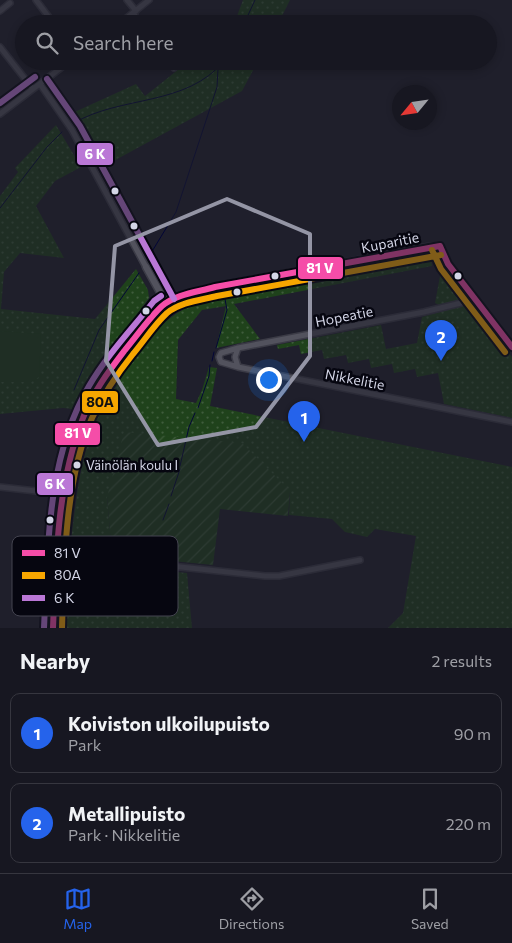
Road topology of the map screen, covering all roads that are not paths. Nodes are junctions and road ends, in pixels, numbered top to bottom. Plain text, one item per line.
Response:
1 (36, 0) edge
2 (128, 0) edge
3 (149, 0) edge
4 (10, 3) dead end
5 (0, 11) edge
6 (134, 12) junction
7 (47, 15) edge
8 (130, 15) edge
9 (136, 15) edge
10 (0, 47) edge
11 (15, 66) edge
12 (18, 70) edge
13 (58, 70) edge
14 (40, 84) junction
15 (33, 89) junction
16 (0, 114) edge
17 (146, 266) joint
18 (472, 297) junction
19 (166, 303) junction
20 (512, 347) edge
21 (238, 348) junction
22 (238, 367) junction
23 (512, 422) edge
24 (0, 488) edge
25 (64, 494) junction
26 (60, 536) edge
27 (360, 560) dead end
28 (178, 567) edge

1 - 7 street
2 - 6 street
3 - 6 street
4 - 5 street
6 - 8 street
6 - 9 street
10 - 11 street
12 - 15 street
13 - 14 street
14 - 15 street
14 - 17 street
15 - 16 street
17 - 19 street
18 - 19 street, Kuparitie
18 - 20 street, Kuparitie
18 - 21 street, Hopeatie
19 - 25 street
21 - 22 street
21 - 22 street, Nikkelitie
22 - 23 street, Nikkelitie
24 - 25 street
25 - 26 street
27 - 28 street

